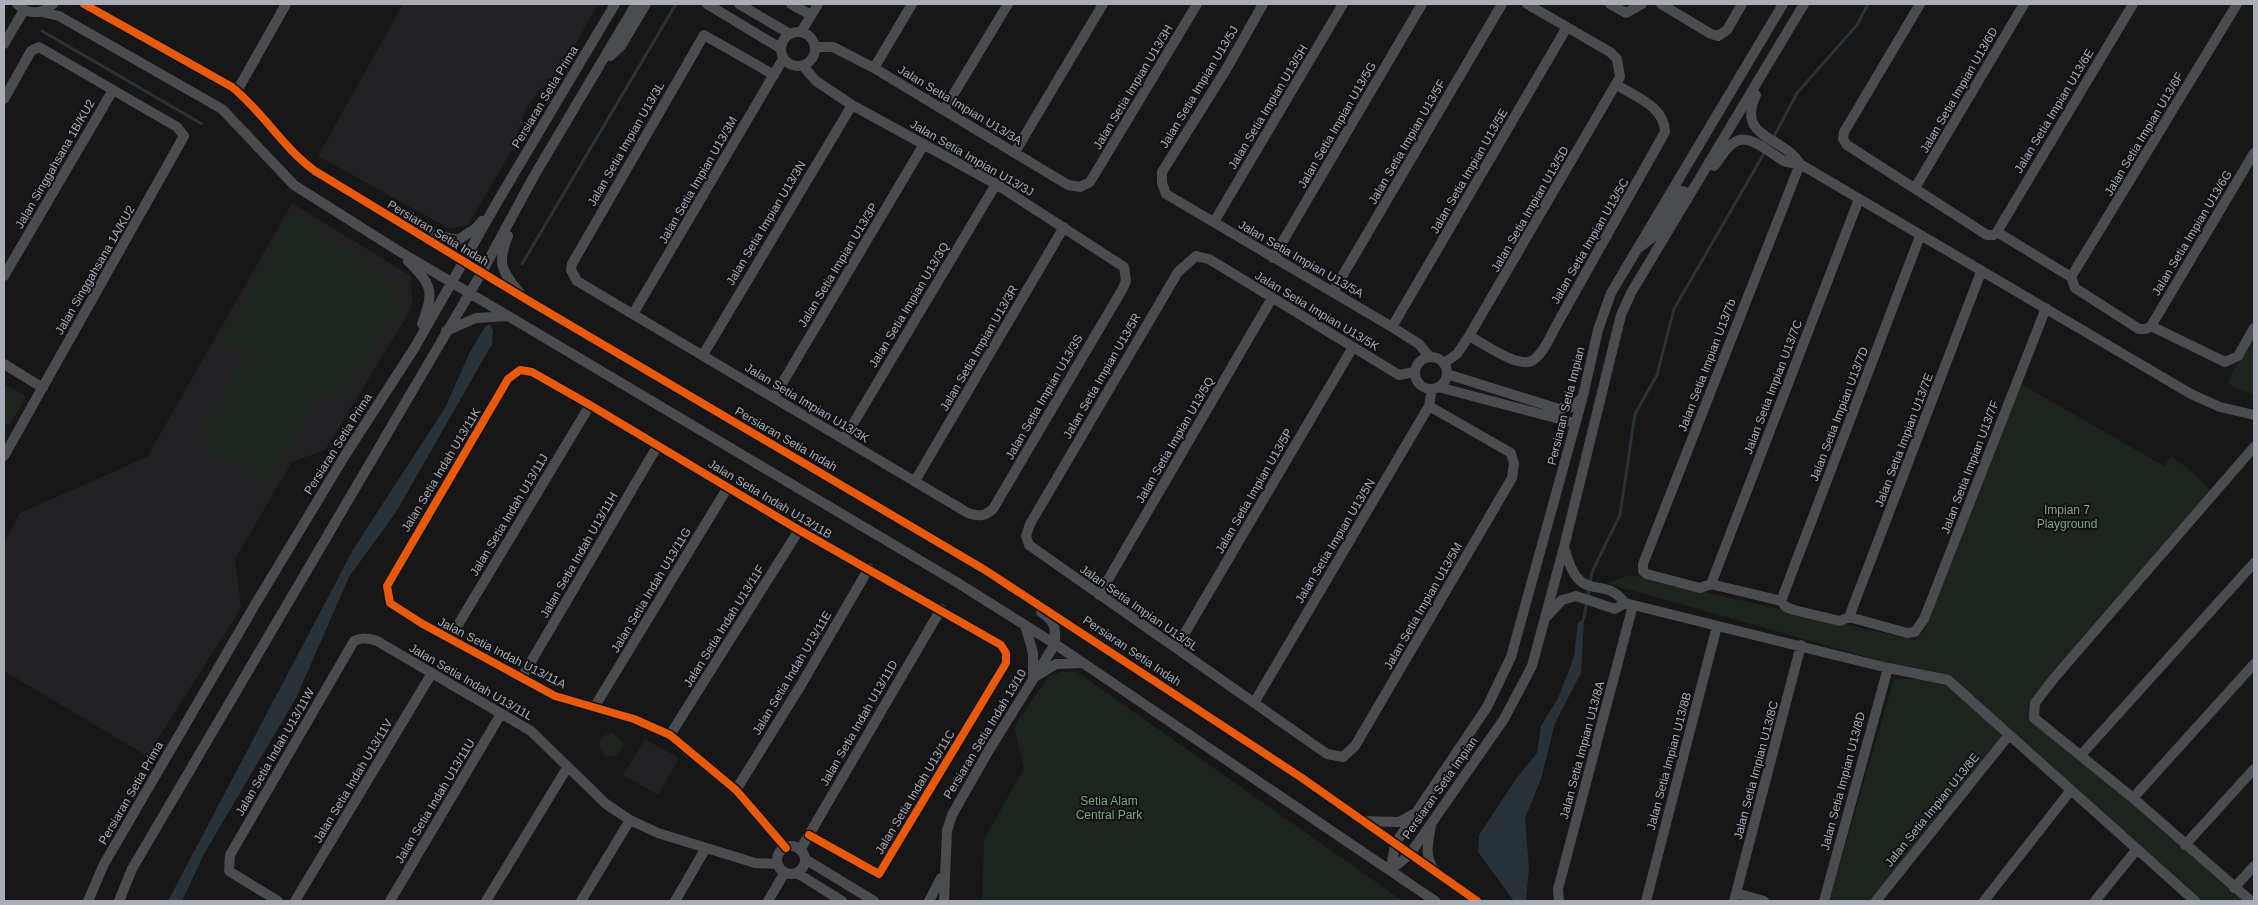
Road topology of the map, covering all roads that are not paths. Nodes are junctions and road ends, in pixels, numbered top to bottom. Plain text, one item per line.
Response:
1 (53, 4) edge
2 (84, 4) edge
3 (286, 4) edge
4 (615, 4) edge
5 (636, 4) edge
6 (646, 4) edge
7 (707, 4) edge
8 (739, 4) edge
9 (791, 4) edge
10 (818, 4) edge
11 (912, 4) edge
12 (1008, 4) edge
13 (1103, 4) edge
14 (1197, 4) edge
15 (1263, 4) edge
16 (1343, 4) edge
17 (1422, 4) edge
18 (1502, 4) edge
19 (1527, 4) edge
20 (1610, 4) edge
21 (1642, 4) edge
22 (1661, 4) edge
23 (1742, 4) edge
24 (1783, 4) edge
25 (1804, 4) edge
26 (1920, 4) edge
27 (2024, 4) edge
28 (2133, 4) edge
29 (2238, 4) edge
30 (20, 7) edge
31 (42, 12) junction
32 (811, 15) junction
33 (1567, 27) junction
34 (801, 32) junction
35 (790, 34) junction
36 (4, 44) edge
37 (815, 47) junction
38 (780, 48) junction
39 (1774, 55) junction
40 (783, 59) junction
41 (601, 65) junction
42 (803, 66) junction
43 (874, 68) junction
44 (774, 75) junction
45 (1617, 85) junction
46 (113, 90) junction
47 (236, 91) junction
48 (4, 99) edge
49 (852, 104) junction
50 (944, 110) junction
51 (924, 144) junction
52 (1015, 152) junction
53 (2254, 153) edge
54 (1800, 164) junction
55 (534, 176) junction
56 (1090, 182) joint
57 (1162, 183) joint
58 (996, 184) junction
59 (1694, 187) junction
60 (1915, 188) junction
61 (1859, 198) junction
62 (499, 199) junction
63 (1687, 200) junction
64 (1214, 222) junction
65 (1064, 227) junction
66 (415, 231) junction
67 (1997, 232) junction
68 (1920, 236) junction
69 (397, 250) junction
70 (1635, 251) junction
71 (1273, 258) junction
72 (1209, 259) joint
73 (464, 262) junction
74 (482, 272) junction
75 (1981, 272) junction
76 (1126, 274) joint
77 (4, 276) edge
78 (2071, 277) junction
79 (452, 282) junction
80 (469, 292) junction
81 (1333, 292) junction
82 (524, 298) junction
83 (1272, 298) junction
84 (2046, 308) junction
85 (634, 314) junction
86 (509, 316) junction
87 (2151, 326) junction
88 (1392, 327) junction
89 (2254, 328) edge
90 (446, 331) junction
91 (1469, 336) junction
92 (1613, 340) junction
93 (415, 347) junction
94 (1353, 347) junction
95 (703, 355) junction
96 (1429, 356) junction
97 (1444, 363) junction
98 (4, 364) edge
99 (520, 370) joint
100 (1415, 372) junction
101 (1447, 374) junction
102 (43, 388) junction
103 (1435, 388) junction
104 (1518, 395) junction
105 (1583, 396) junction
106 (774, 397) junction
107 (590, 404) junction
108 (1429, 406) junction
109 (1515, 406) junction
110 (2254, 416) edge
111 (1553, 418) junction
112 (1575, 423) junction
113 (844, 439) junction
114 (658, 445) junction
115 (1569, 446) junction
116 (2254, 447) edge
117 (4, 456) edge
118 (915, 481) junction
119 (728, 487) junction
120 (968, 513) joint
121 (1030, 524) joint
122 (799, 530) junction
123 (1564, 548) junction
124 (2254, 563) edge
125 (869, 568) junction
126 (986, 570) junction
127 (1711, 584) junction
128 (386, 586) joint
129 (1099, 595) junction
130 (1781, 601) junction
131 (1629, 604) junction
132 (941, 609) junction
133 (1546, 617) junction
134 (1849, 617) junction
135 (1025, 625) junction
136 (1717, 626) junction
137 (450, 638) junction
138 (354, 641) joint
139 (1055, 644) junction
140 (1801, 645) junction
141 (1176, 648) junction
142 (1006, 652) joint
143 (1082, 663) junction
144 (2254, 664) edge
145 (1888, 668) junction
146 (432, 674) junction
147 (522, 678) junction
148 (1033, 678) junction
149 (1254, 703) junction
150 (595, 706) junction
151 (501, 714) junction
152 (670, 735) junction
153 (2009, 735) junction
154 (2081, 754) junction
155 (567, 768) junction
156 (2254, 769) edge
157 (736, 790) junction
158 (2071, 790) junction
159 (2134, 798) junction
160 (1418, 812) junction
161 (630, 820) junction
162 (1432, 820) junction
163 (1363, 821) junction
164 (809, 835) junction
165 (1396, 844) junction
166 (2185, 845) junction
167 (706, 848) junction
168 (786, 848) junction
169 (2137, 849) junction
170 (802, 854) junction
171 (1410, 854) junction
172 (2254, 866) edge
173 (945, 867) junction
174 (782, 868) junction
175 (1391, 870) junction
176 (1435, 872) junction
177 (797, 873) junction
178 (2234, 888) junction
179 (1735, 897) edge
180 (88, 901) edge
181 (119, 901) edge
182 (278, 901) edge
183 (295, 901) edge
184 (390, 901) edge
185 (486, 901) edge
186 (582, 901) edge
187 (675, 901) edge
188 (768, 901) edge
189 (842, 901) edge
190 (874, 901) edge
191 (929, 901) edge
192 (944, 901) edge
193 (1435, 901) edge
194 (1477, 901) edge
195 (1560, 901) edge
196 (1646, 901) edge
197 (1764, 901) edge
198 (1824, 901) edge
199 (1876, 901) edge
200 (1984, 901) edge
201 (2096, 901) edge
202 (2195, 901) edge
203 (2251, 901) edge

1 - 31 street
2 - 47 street, Persiaran Setia Indah
3 - 47 street
4 - 62 street, Persiaran Setia Prima
5 - 41 street
6 - 41 street
7 - 38 street
8 - 35 street
9 - 32 street
10 - 32 street
11 - 43 street
12 - 50 street
13 - 52 street
14 - 56 street, Jalan Setia Impian U13/3H
15 - 57 street, Jalan Setia Impian U13/5J
16 - 64 street, Jalan Setia Impian U13/5H
17 - 71 street, Jalan Setia Impian U13/5G
18 - 81 street, Jalan Setia Impian U13/5F
19 - 33 street
20 - 21 street
22 - 23 street
24 - 70 street, Persiaran Setia Impian
25 - 39 street, Persiaran Setia Impian
26 - 60 street
27 - 60 street, Jalan Setia Impian U13/6D
28 - 67 street, Jalan Setia Impian U13/6E
29 - 78 street, Jalan Setia Impian U13/6F
30 - 31 street
30 - 36 street
31 - 69 street
32 - 34 street
33 - 45 street, Jalan Setia Impian U13/5D
33 - 88 street, Jalan Setia Impian U13/5E
34 - 35 street
34 - 37 street
35 - 38 street
37 - 42 street
37 - 43 street, Jalan Setia Impian U13/3A
38 - 40 street
39 - 54 street
39 - 59 street, Persiaran Setia Impian
40 - 42 street
40 - 44 street, Jalan Setia Impian U13/3M
41 - 55 street
42 - 49 street, Jalan Setia Impian U13/3J
43 - 50 street, Jalan Setia Impian U13/3A
44 - 85 street, Jalan Setia Impian U13/3M
44 - 85 street, Jalan Setia Impian U13/3L
45 - 91 street, Jalan Setia Impian U13/5D
45 - 91 street, Jalan Setia Impian U13/5C
46 - 48 street
46 - 77 street, Jalan Singgahsana 1B/KU2
46 - 102 street, Jalan Singgahsana 1A/KU2
47 - 66 street, Persiaran Setia Indah
49 - 51 street, Jalan Setia Impian U13/3J
49 - 95 street, Jalan Setia Impian U13/3N
50 - 52 street, Jalan Setia Impian U13/3A
51 - 58 street, Jalan Setia Impian U13/3J
51 - 106 street, Jalan Setia Impian U13/3P
52 - 56 street, Jalan Setia Impian U13/3A
53 - 87 street, Jalan Setia Impian U13/6G
54 - 59 street
54 - 61 street
54 - 127 street, Jalan Setia Impian U13/7b
55 - 74 street
55 - 82 street
57 - 64 street, Jalan Setia Impian U13/5A
58 - 65 street, Jalan Setia Impian U13/3J
58 - 113 street, Jalan Setia Impian U13/3Q
59 - 63 street, Persiaran Setia Impian
60 - 67 street
61 - 68 street
61 - 127 street, Jalan Setia Impian U13/7C
62 - 66 street
62 - 73 street, Persiaran Setia Prima
63 - 70 street
63 - 92 street, Persiaran Setia Impian
64 - 71 street, Jalan Setia Impian U13/5A
65 - 76 street, Jalan Setia Impian U13/3J
65 - 118 street, Jalan Setia Impian U13/3R
66 - 73 street, Persiaran Setia Indah
67 - 78 street
68 - 75 street
68 - 130 street, Jalan Setia Impian U13/7D
69 - 79 street
69 - 93 street
70 - 105 street, Persiaran Setia Impian
71 - 81 street, Jalan Setia Impian U13/5A
72 - 83 street, Jalan Setia Impian U13/5K
72 - 121 street, Jalan Setia Impian U13/5R
73 - 74 street, Persiaran Setia Indah
73 - 79 street, Persiaran Setia Prima
74 - 80 street
74 - 82 street, Persiaran Setia Indah
75 - 84 street
75 - 134 street, Jalan Setia Impian U13/7E
76 - 120 street, Jalan Setia Impian U13/3S
78 - 87 street
79 - 80 street
79 - 93 street, Persiaran Setia Prima
80 - 86 street
80 - 90 street
81 - 88 street, Jalan Setia Impian U13/5A
82 - 126 street, Persiaran Setia Indah
83 - 94 street, Jalan Setia Impian U13/5K
83 - 129 street, Jalan Setia Impian U13/5Q
84 - 110 street
84 - 134 street, Jalan Setia Impian U13/7F
85 - 95 street, Jalan Setia Impian U13/3K
86 - 90 street
86 - 135 street
87 - 89 street
88 - 96 street, Jalan Setia Impian U13/5A
90 - 181 street
91 - 97 street, Jalan Setia Impian U13/5D
92 - 112 street
92 - 123 street, Persiaran Setia Impian
93 - 180 street, Persiaran Setia Prima
94 - 100 street, Jalan Setia Impian U13/5K
94 - 141 street, Jalan Setia Impian U13/5P
95 - 106 street, Jalan Setia Impian U13/3K
96 - 97 street
96 - 100 street
97 - 101 street
98 - 102 street
99 - 107 street, Jalan Setia Indah U13/11B
99 - 128 street, Jalan Setia Indah U13/11K
100 - 103 street
101 - 103 street
101 - 104 street
102 - 117 street
103 - 108 street, Jalan Setia Impian U13/5N
103 - 109 street
104 - 105 street
104 - 109 street
105 - 112 street, Persiaran Setia Impian
106 - 113 street, Jalan Setia Impian U13/3K
107 - 114 street, Jalan Setia Indah U13/11B
107 - 137 street, Jalan Setia Indah U13/11J
108 - 149 street, Jalan Setia Impian U13/5N
108 - 149 street, Jalan Setia Impian U13/5M
109 - 111 street
111 - 112 street
111 - 115 street
112 - 115 street, Persiaran Setia Impian
113 - 118 street, Jalan Setia Impian U13/3K
114 - 119 street, Jalan Setia Indah U13/11B
114 - 147 street, Jalan Setia Indah U13/11H
115 - 160 street, Persiaran Setia Impian
116 - 154 street
118 - 120 street, Jalan Setia Impian U13/3K
119 - 122 street, Jalan Setia Indah U13/11B
119 - 150 street, Jalan Setia Indah U13/11G
121 - 129 street, Jalan Setia Impian U13/5L
122 - 125 street, Jalan Setia Indah U13/11B
122 - 152 street, Jalan Setia Indah U13/11F
123 - 131 street
123 - 133 street, Persiaran Setia Impian
124 - 154 street
125 - 132 street, Jalan Setia Indah U13/11B
125 - 157 street, Jalan Setia Indah U13/11E
126 - 139 street
126 - 163 street, Persiaran Setia Indah
127 - 130 street
128 - 137 street, Jalan Setia Indah U13/11A
129 - 141 street, Jalan Setia Impian U13/5L
130 - 134 street
131 - 133 street
131 - 136 street
131 - 195 street, Jalan Setia Impian U13/8A
132 - 142 street, Jalan Setia Indah U13/11B
132 - 164 street, Jalan Setia Indah U13/11D
133 - 162 street, Persiaran Setia Impian
135 - 139 street
135 - 148 street
136 - 140 street
136 - 196 street, Jalan Setia Impian U13/8B
137 - 147 street, Jalan Setia Indah U13/11A
138 - 146 street, Jalan Setia Indah U13/11L
138 - 182 street, Jalan Setia Indah U13/11W
139 - 143 street
139 - 148 street, Persiaran Setia Indah 13/10
140 - 145 street
140 - 179 street, Jalan Setia Impian U13/8C
141 - 149 street, Jalan Setia Impian U13/5L
142 - 164 street, Jalan Setia Indah U13/11C
143 - 148 street
143 - 175 street
144 - 159 street
145 - 153 street
145 - 198 street, Jalan Setia Impian U13/8D
146 - 151 street, Jalan Setia Indah U13/11L
146 - 183 street, Jalan Setia Indah U13/11V
147 - 150 street, Jalan Setia Indah U13/11A
148 - 173 street, Persiaran Setia Indah 13/10
150 - 152 street, Jalan Setia Indah U13/11A
151 - 155 street, Jalan Setia Indah U13/11L
151 - 184 street, Jalan Setia Indah U13/11U
152 - 157 street, Jalan Setia Indah U13/11A
153 - 158 street
153 - 199 street, Jalan Setia Impian U13/8E
154 - 159 street
155 - 161 street, Jalan Setia Indah U13/11L
155 - 185 street
156 - 166 street
157 - 168 street, Jalan Setia Indah U13/11A
158 - 169 street
158 - 200 street
159 - 166 street
160 - 163 street
160 - 165 street, Persiaran Setia Impian
161 - 167 street, Jalan Setia Indah U13/11L
161 - 186 street
162 - 171 street, Persiaran Setia Impian
162 - 176 street
163 - 165 street, Persiaran Setia Indah
164 - 170 street, Jalan Setia Indah U13/11D
165 - 171 street, Persiaran Setia Indah
165 - 175 street, Persiaran Setia Impian
166 - 178 street
167 - 174 street, Jalan Setia Indah U13/11L
167 - 187 street
168 - 170 street
168 - 174 street
169 - 201 street
169 - 202 street
170 - 177 street
170 - 190 street
171 - 175 street, Persiaran Setia Impian
171 - 176 street, Persiaran Setia Indah
172 - 178 street
173 - 191 street
173 - 192 street, Persiaran Setia Indah 13/10
174 - 177 street
174 - 188 street
175 - 193 street
176 - 194 street, Persiaran Setia Indah
177 - 189 street
178 - 203 street
179 - 197 street

